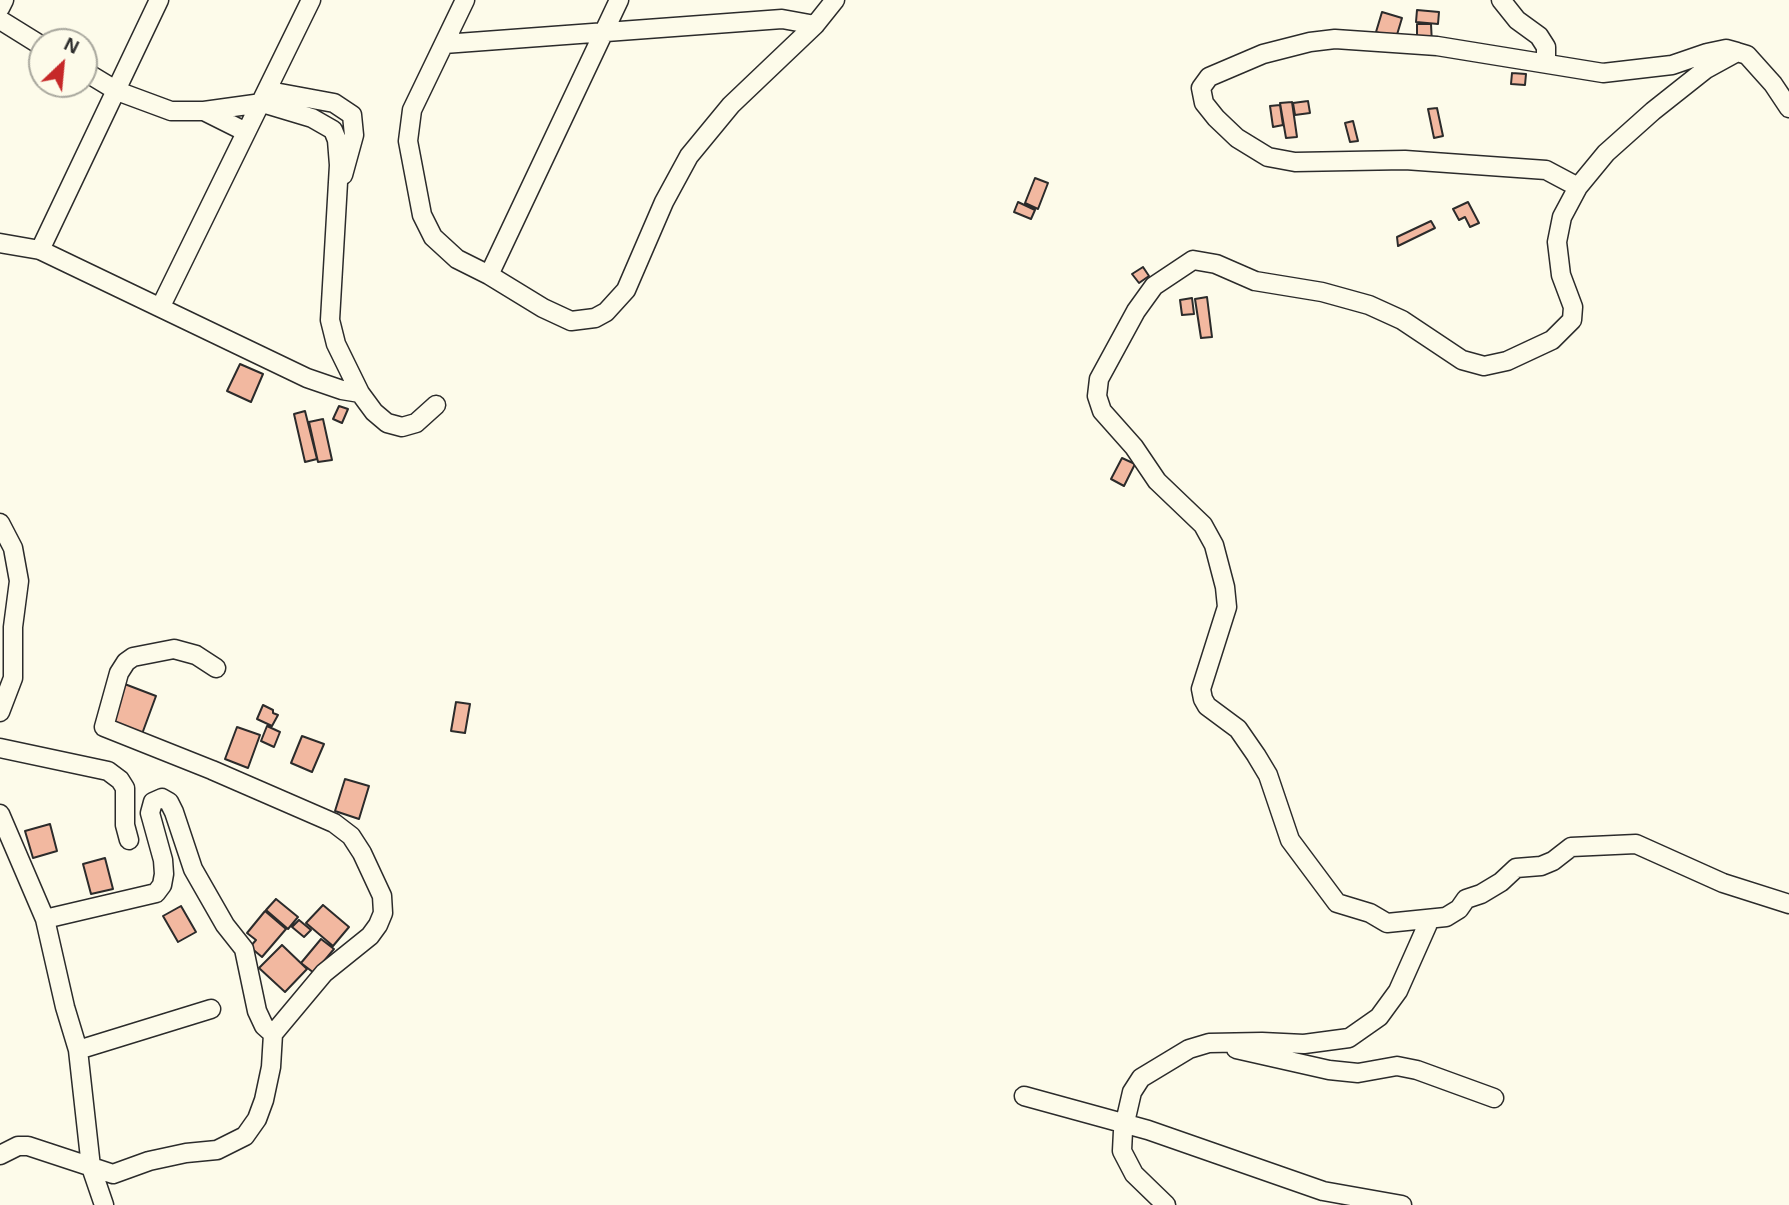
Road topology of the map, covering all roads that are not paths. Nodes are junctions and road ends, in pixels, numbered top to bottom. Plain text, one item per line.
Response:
1 (4, 0) edge
2 (159, 0) edge
3 (311, 0) edge
4 (465, 0) edge
5 (619, 0) edge
6 (835, 0) edge
7 (1501, 0) edge
8 (0, 8) edge
9 (0, 20) edge
10 (815, 25) junction
11 (603, 33) junction
12 (28, 37) edge
13 (444, 44) junction
14 (1737, 52) junction
15 (1546, 62) junction
16 (98, 79) edge
17 (117, 91) junction
18 (265, 97) junction
19 (1789, 108) edge
20 (204, 111) junction
21 (246, 132) junction
22 (1578, 187) junction
23 (338, 190) junction
24 (0, 243) edge
25 (40, 250) junction
26 (489, 275) junction
27 (161, 306) junction
28 (359, 393) junction
29 (436, 405) dead end
30 (0, 523) edge
31 (216, 667) dead end
32 (0, 712) edge
33 (0, 748) edge
34 (0, 814) edge
35 (129, 840) dead end
36 (1789, 904) edge
37 (45, 919) junction
38 (1430, 919) junction
39 (211, 1009) dead end
40 (273, 1034) junction
41 (1209, 1043) junction
42 (78, 1050) junction
43 (1024, 1096) dead end
44 (1494, 1098) dead end
45 (1125, 1123) junction
46 (0, 1154) edge
47 (91, 1167) junction
48 (104, 1205) edge
49 (1166, 1205) edge
50 (1402, 1205) edge

1 - 8 street
2 - 17 street
3 - 18 street
4 - 13 street
5 - 11 street
6 - 10 street
7 - 15 street
9 - 12 street
10 - 11 street
10 - 26 street
11 - 13 street
11 - 26 street
13 - 26 street
14 - 15 street
14 - 19 street
14 - 22 street
15 - 22 street
16 - 17 street
17 - 20 street
17 - 25 street
18 - 20 street
18 - 21 street
18 - 23 street
18 - 23 street
20 - 21 street
21 - 27 street
22 - 38 street
23 - 28 street
24 - 25 street
25 - 27 street
27 - 28 street
28 - 29 street
30 - 32 street
31 - 40 street
33 - 35 street
34 - 37 street
36 - 38 street
37 - 40 street
37 - 42 street
38 - 41 street
39 - 42 street
40 - 47 street
41 - 44 street
41 - 45 street
42 - 47 street
43 - 45 street
45 - 49 street
45 - 50 street
46 - 47 street
47 - 48 street

